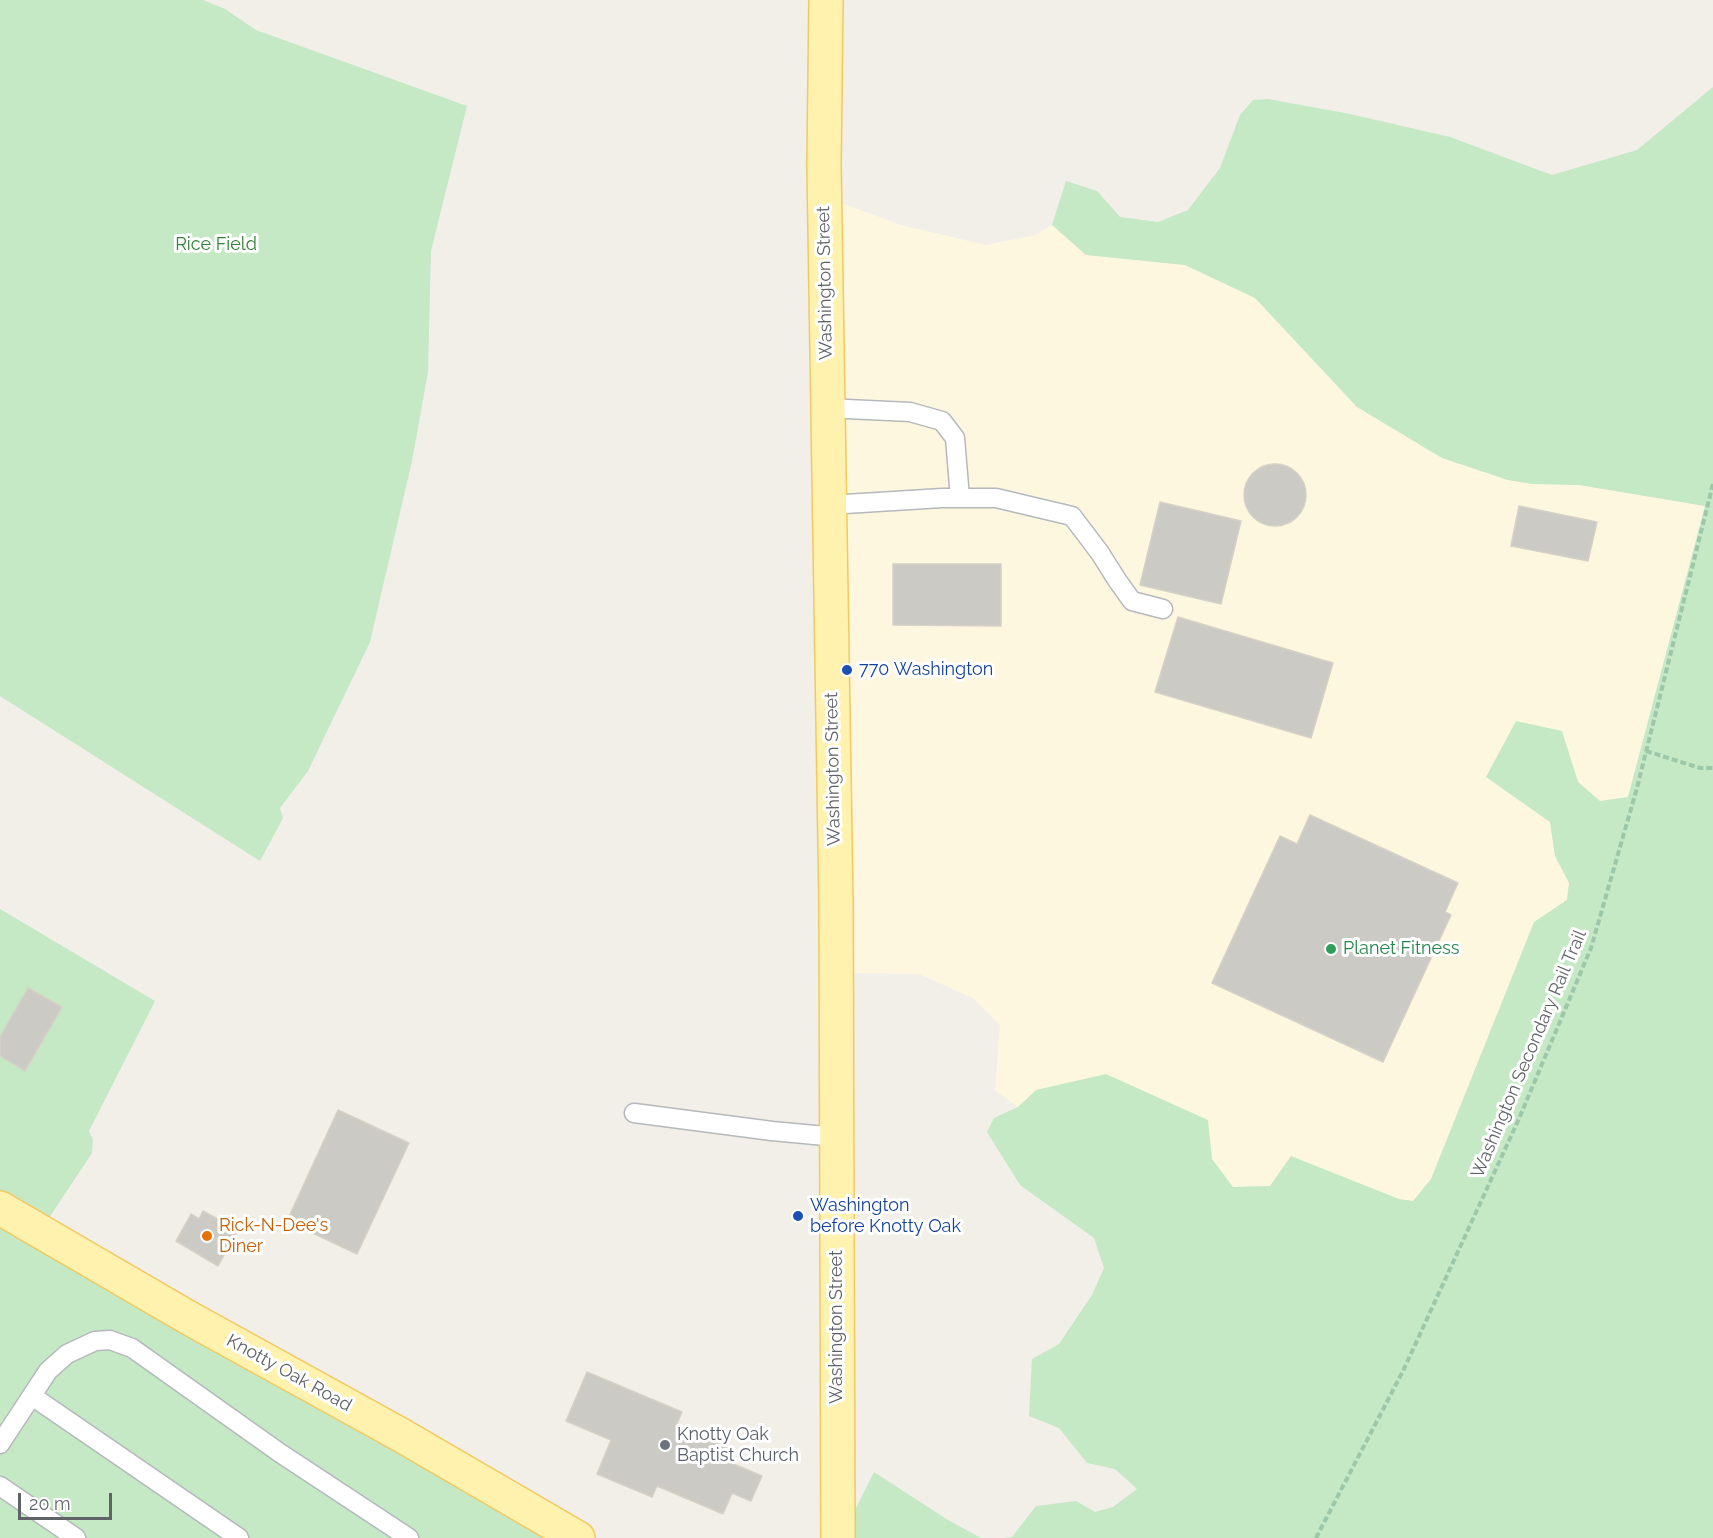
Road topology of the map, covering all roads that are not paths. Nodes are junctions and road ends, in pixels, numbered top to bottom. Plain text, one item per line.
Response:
1 (826, 0) edge
2 (826, 408) junction
3 (960, 498) junction
4 (829, 505) junction
5 (1163, 609) dead end
6 (634, 1113) dead end
7 (836, 1137) junction
8 (0, 1208) edge
9 (32, 1396) junction
10 (0, 1444) edge
11 (0, 1486) edge
12 (76, 1538) edge
13 (239, 1538) edge
14 (409, 1538) edge
15 (578, 1538) edge
16 (838, 1538) edge

1 - 2 main road, Washington Street
2 - 3 lane
2 - 4 main road, Washington Street
3 - 4 lane
3 - 5 lane
4 - 7 main road, Washington Street
6 - 7 lane
7 - 16 main road, Washington Street
8 - 15 main road, Knotty Oak Road
9 - 10 lane
9 - 13 lane
9 - 14 lane
11 - 12 lane

